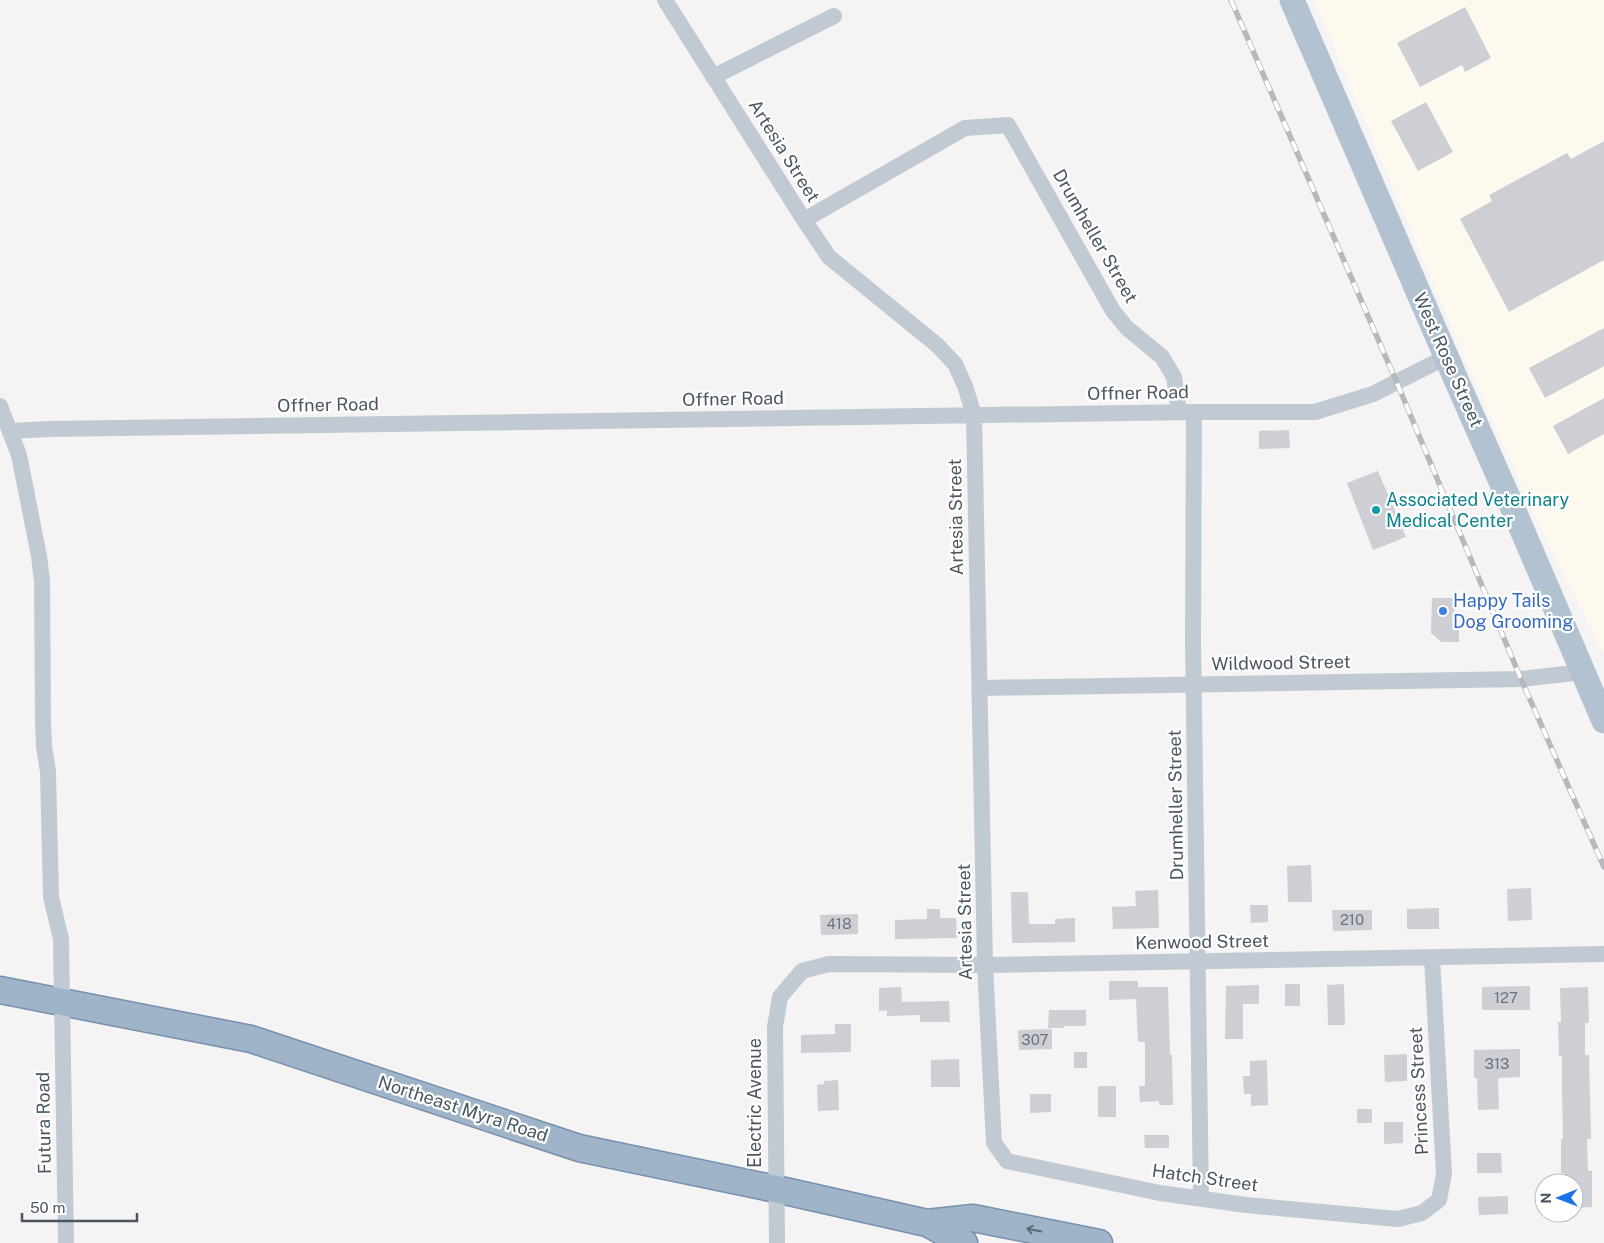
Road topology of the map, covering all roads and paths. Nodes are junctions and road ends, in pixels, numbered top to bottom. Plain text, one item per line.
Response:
1 (665, 0) edge
2 (1292, 0) edge
3 (834, 16) dead end
4 (714, 77) junction
5 (804, 220) junction
6 (1446, 357) junction
7 (0, 406) edge
8 (1186, 412) junction
9 (974, 415) junction
10 (10, 431) junction
11 (1583, 672) junction
12 (1194, 684) junction
13 (980, 688) junction
14 (1604, 721) edge
15 (1604, 954) edge
16 (1432, 958) junction
17 (1198, 962) junction
18 (985, 965) junction
19 (802, 971) joint
20 (0, 990) edge
21 (62, 1002) junction
22 (994, 1143) joint
23 (776, 1189) junction
24 (1201, 1199) junction
25 (1422, 1213) joint
26 (927, 1223) junction
27 (66, 1243) edge
28 (777, 1243) edge
29 (964, 1243) edge
30 (1099, 1243) edge

1 - 4 street, Artesia Street
2 - 6 main road, West Rose Street
3 - 4 street
4 - 5 street, Artesia Street
5 - 8 street, Drumheller Street
5 - 9 street, Artesia Street
6 - 8 street, Offner Road
6 - 11 main road, West Rose Street
7 - 10 street, Futura Road
8 - 9 street, Offner Road
8 - 12 street, Drumheller Street
9 - 10 street, Offner Road
9 - 13 street, Artesia Street
10 - 21 street, Futura Road
11 - 12 street, Wildwood Street
11 - 14 main road, West Rose Street
12 - 13 street, Wildwood Street
12 - 17 street, Drumheller Street
13 - 18 street, Artesia Street
15 - 16 street, Kenwood Street
16 - 17 street, Kenwood Street
16 - 25 street, Princess Street
17 - 18 street, Kenwood Street
17 - 24 street, Drumheller Street
18 - 19 street, Kenwood Street
18 - 22 street, Artesia Street
19 - 23 street, Electric Avenue
20 - 21 highway, Northeast Myra Road
21 - 23 highway, Northeast Myra Road
21 - 27 street, Futura Road
22 - 24 street, Hatch Street
23 - 26 highway, Northeast Myra Road
23 - 28 street, Electric Avenue
24 - 25 street, Hatch Street
26 - 29 highway, Northeast Myra Road
30 -> 26 highway, Northeast Myra Road

